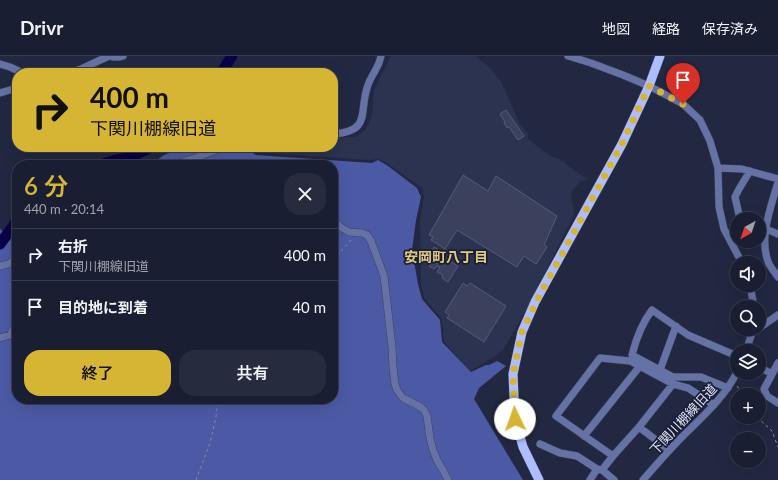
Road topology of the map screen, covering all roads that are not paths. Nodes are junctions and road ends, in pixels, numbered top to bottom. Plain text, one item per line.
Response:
1 (109, 56) edge
2 (113, 56) edge
3 (123, 56) edge
4 (382, 56) edge
5 (568, 56) edge
6 (660, 56) edge
7 (0, 64) edge
8 (12, 68) edge
9 (83, 68) edge
10 (649, 86) junction
11 (12, 89) edge
12 (0, 93) edge
13 (338, 133) edge
14 (211, 152) edge
15 (188, 160) edge
16 (718, 168) junction
17 (750, 171) junction
18 (778, 179) edge
19 (778, 182) edge
20 (739, 212) edge
21 (338, 224) edge
22 (766, 225) edge
23 (766, 228) edge
24 (778, 234) edge
25 (765, 248) edge
26 (738, 256) edge
27 (12, 262) edge
28 (0, 266) edge
29 (778, 277) edge
30 (778, 315) edge
31 (766, 323) edge
32 (676, 326) junction
33 (12, 331) edge
34 (0, 338) edge
35 (730, 353) edge
36 (778, 363) edge
37 (640, 366) junction
38 (660, 370) junction
39 (766, 371) edge
40 (772, 374) junction
41 (733, 380) edge
42 (673, 384) junction
43 (728, 388) junction
44 (778, 403) edge
45 (714, 405) junction
46 (639, 427) junction
47 (584, 436) junction
48 (540, 444) dead end
49 (669, 450) junction
50 (613, 456) junction
51 (600, 469) junction
52 (448, 480) edge
53 (539, 480) edge
54 (590, 480) edge
55 (614, 480) edge
56 (644, 480) edge

1 - 9 street
2 - 3 street
4 - 13 street
5 - 10 street
6 - 10 main road
7 - 8 street
10 - 16 street
10 - 53 main road
11 - 12 street
14 - 15 street
16 - 17 street
16 - 26 street
17 - 18 street
17 - 20 street
19 - 22 street
21 - 52 street
23 - 24 street
25 - 29 street
27 - 28 street
30 - 31 street
32 - 35 street
32 - 38 street
32 - 38 street
33 - 34 street
36 - 40 street
37 - 42 street
37 - 47 street
37 - 47 street
38 - 43 street
39 - 40 street
40 - 44 street
41 - 43 street, 下関川棚線旧道
42 - 45 street
42 - 46 street
43 - 45 street, 下関川棚線旧道
45 - 49 street, 下関川棚線旧道
46 - 49 street
46 - 50 street
47 - 50 street
48 - 51 street
49 - 56 street, 下関川棚線旧道
50 - 51 street
51 - 54 street
51 - 55 street

